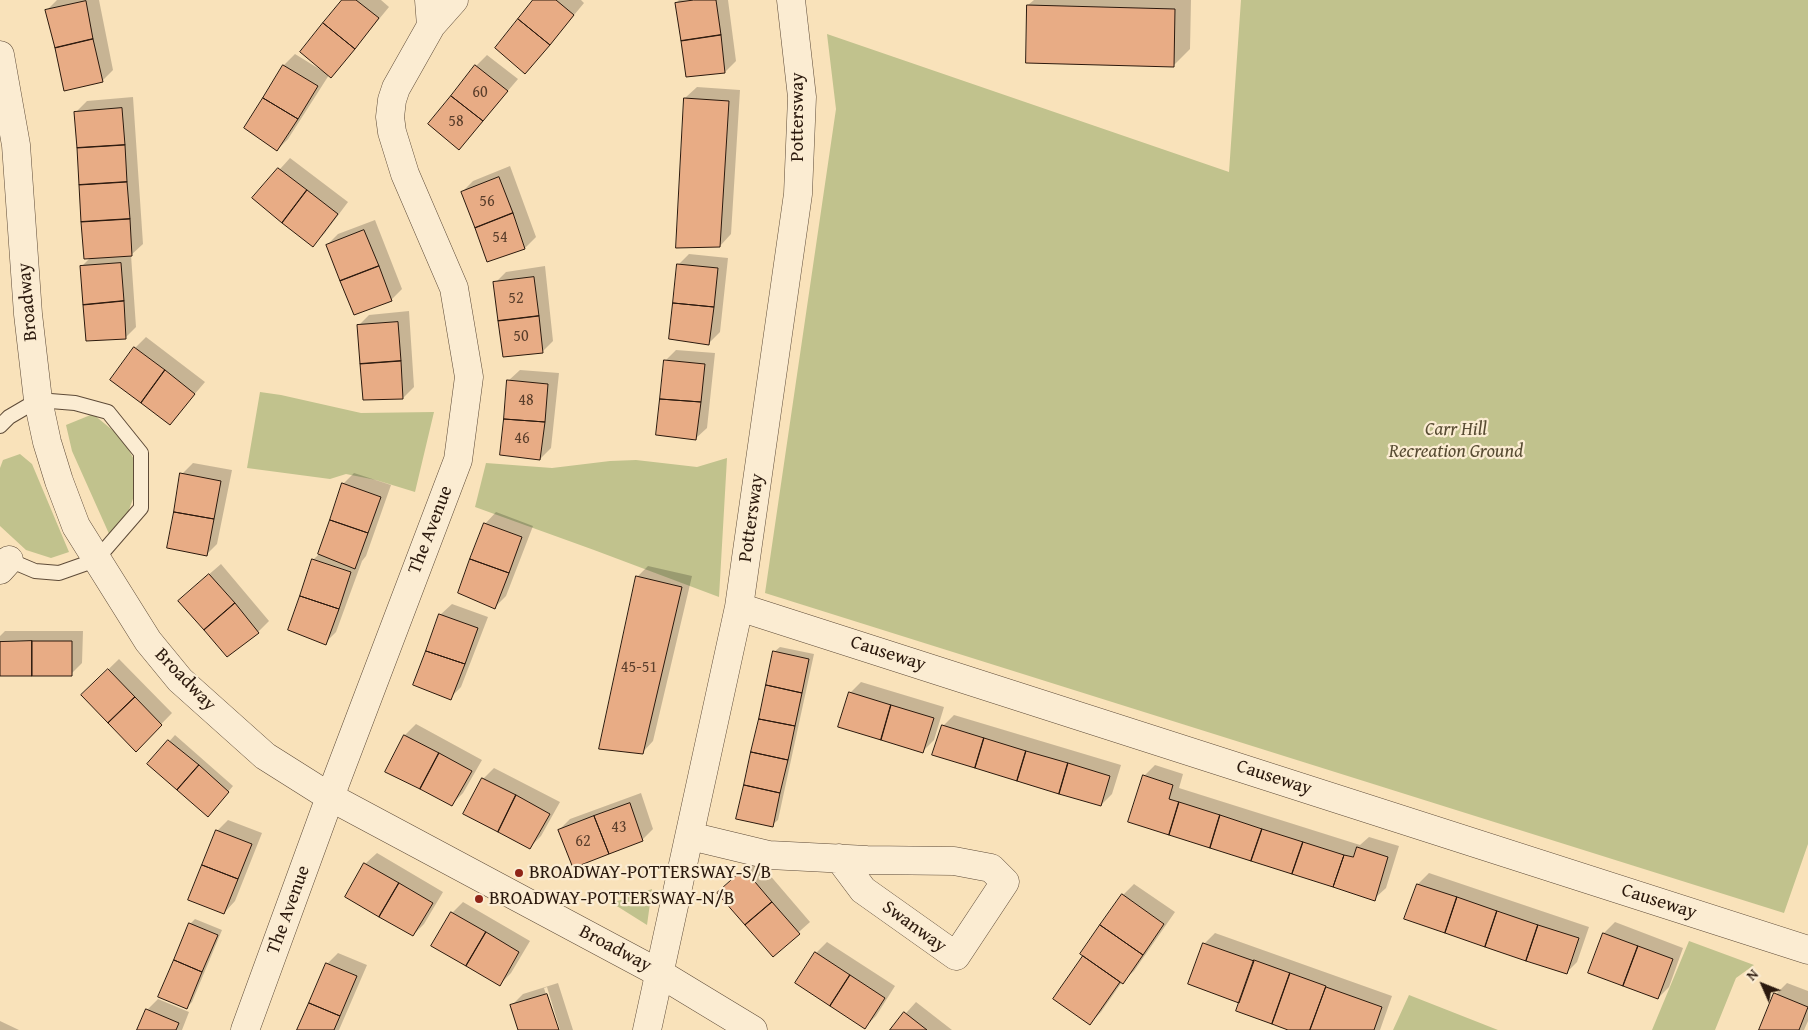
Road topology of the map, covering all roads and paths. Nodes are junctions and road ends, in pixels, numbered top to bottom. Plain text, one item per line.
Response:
1 (454, 0) edge
2 (791, 0) edge
3 (430, 13) edge
4 (0, 54) edge
5 (38, 400) junction
6 (0, 426) edge
7 (3, 560) edge
8 (96, 560) junction
9 (739, 607) junction
10 (330, 797) junction
11 (690, 836) junction
12 (839, 858) junction
13 (1808, 950) edge
14 (659, 973) junction
15 (245, 1030) edge
16 (647, 1030) edge
17 (753, 1030) edge

1 - 3 street, The Avenue
2 - 9 street, Pottersway
3 - 10 street, The Avenue
4 - 5 street, Broadway
5 - 6 lane
5 - 8 street, Broadway
5 - 8 lane
7 - 8 lane
8 - 10 street, Broadway
9 - 11 street, Pottersway
9 - 13 street, Causeway
10 - 14 street, Broadway
10 - 15 street, The Avenue
11 - 12 street, Swanway
11 - 14 street, Pottersway
12 - 12 street, Swanway
14 - 16 street, Pottersway
14 - 17 street, Broadway

